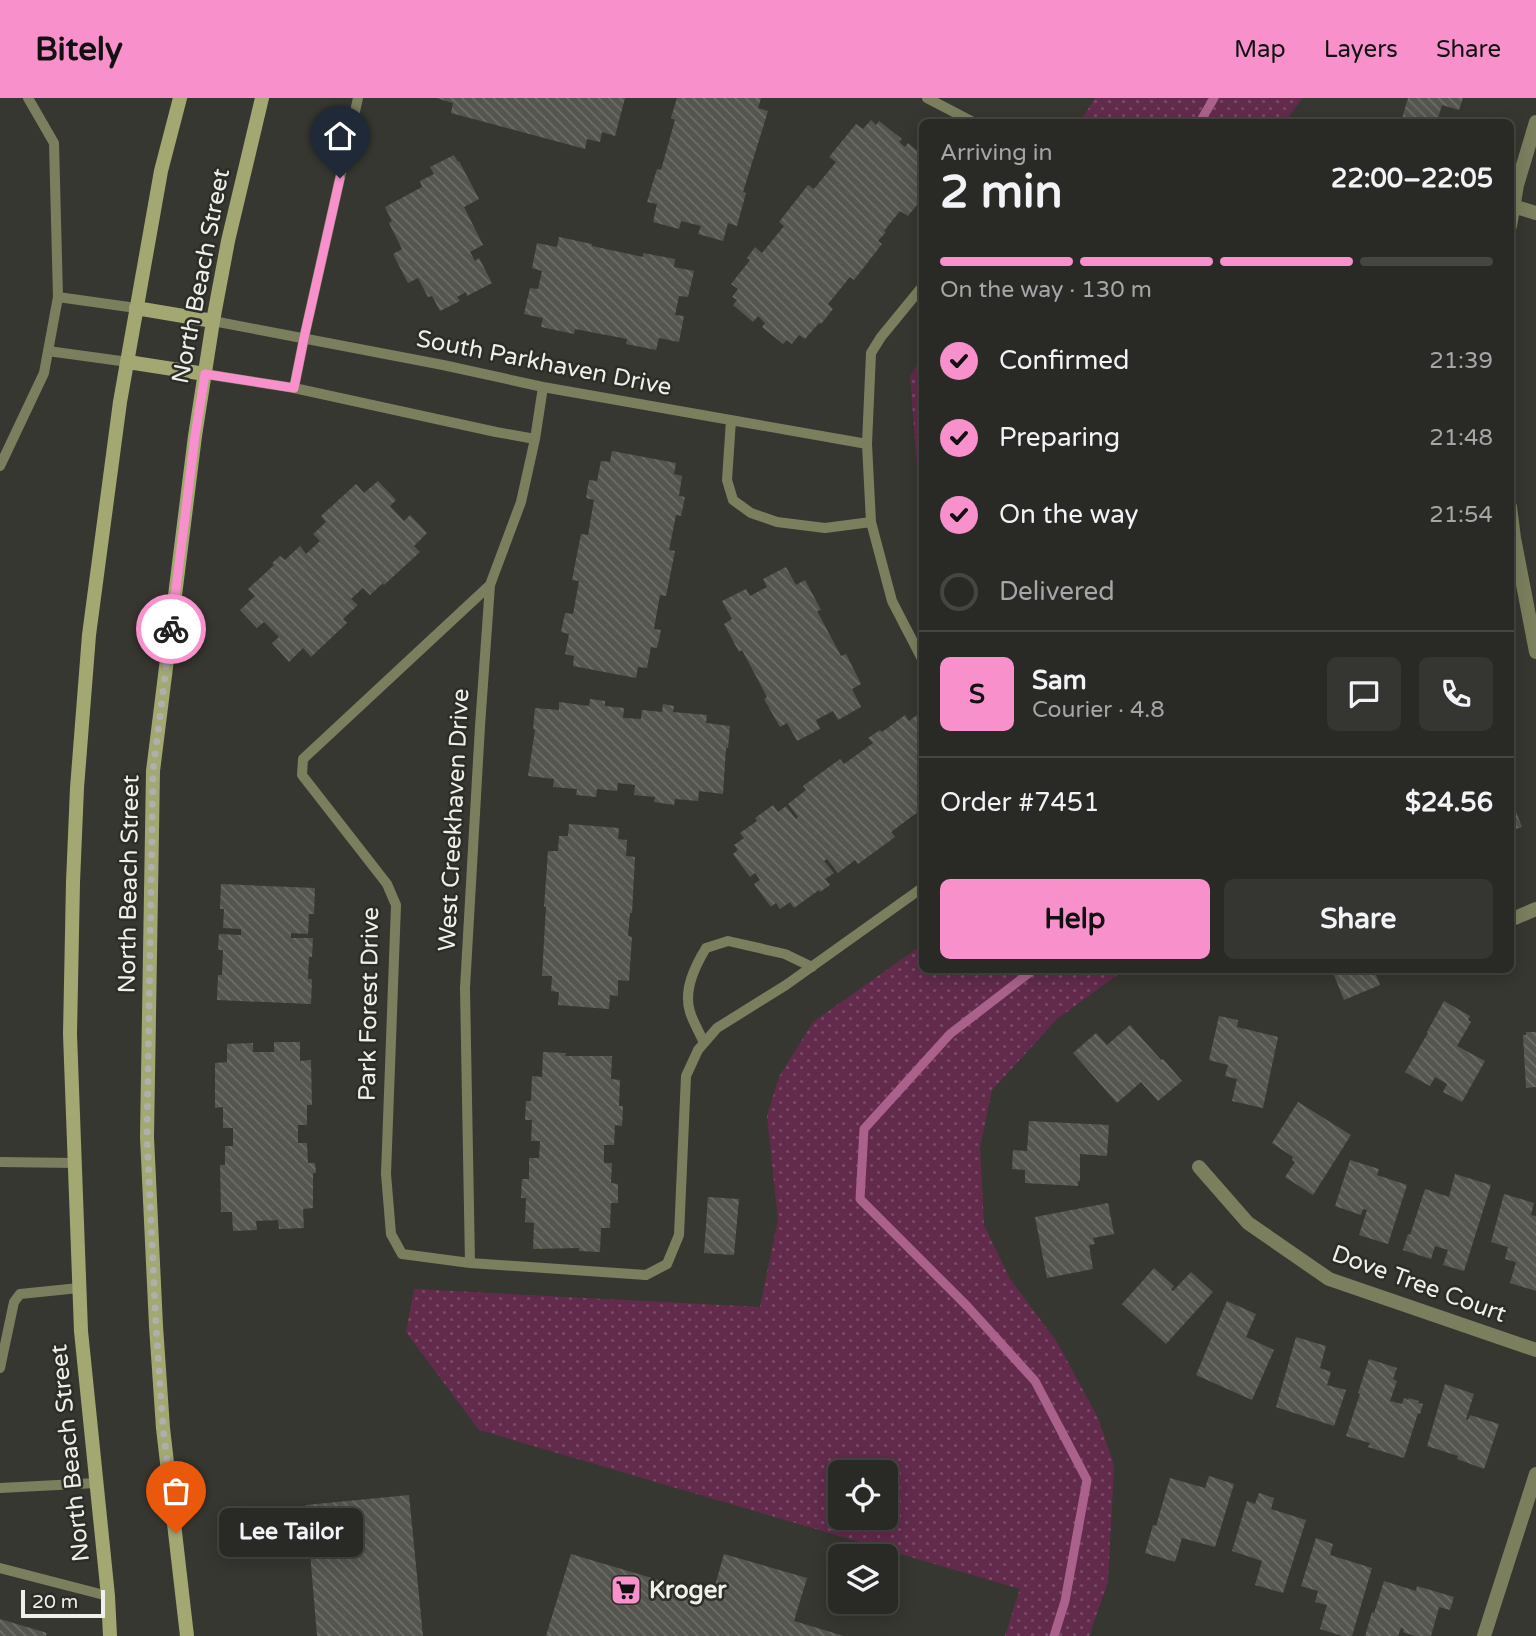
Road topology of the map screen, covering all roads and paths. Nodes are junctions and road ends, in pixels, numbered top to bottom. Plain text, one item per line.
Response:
1 (28, 98) edge
2 (180, 98) edge
3 (262, 98) edge
4 (358, 98) edge
5 (927, 98) edge
6 (967, 119) edge
7 (1536, 122) edge
8 (1514, 201) edge
9 (1514, 206) edge
10 (1536, 213) edge
11 (919, 291) edge
12 (58, 297) junction
13 (136, 308) junction
14 (213, 321) junction
15 (304, 338) junction
16 (48, 351) junction
17 (128, 362) junction
18 (205, 374) junction
19 (543, 387) junction
20 (294, 388) junction
21 (731, 420) junction
22 (535, 439) junction
23 (867, 444) junction
24 (0, 466) edge
25 (871, 522) junction
26 (1514, 538) edge
27 (490, 585) junction
28 (1536, 652) edge
29 (919, 653) edge
30 (919, 890) edge
31 (1536, 909) edge
32 (1514, 918) edge
33 (812, 967) junction
34 (704, 1043) junction
35 (0, 1162) edge
36 (75, 1163) junction
37 (1199, 1167) dead end
38 (470, 1263) junction
39 (79, 1288) junction
40 (1536, 1350) edge
41 (0, 1368) edge
42 (1536, 1474) edge
43 (96, 1483) junction
44 (0, 1488) edge
45 (0, 1568) edge
46 (108, 1596) junction
47 (110, 1636) edge
48 (187, 1636) edge
49 (1484, 1636) edge

1 - 12 lane
2 - 13 main road, North Beach Street
3 - 14 main road, North Beach Street
4 - 15 lane
5 - 6 lane
7 - 8 street
9 - 10 street
11 - 23 lane
12 - 13 lane
12 - 16 lane
13 - 14 main road
13 - 17 main road, North Beach Street
14 - 15 lane, South Parkhaven Drive
14 - 18 main road, North Beach Street
15 - 19 lane, South Parkhaven Drive
15 - 20 lane
16 - 17 lane
16 - 24 lane
17 - 18 main road
17 - 36 main road, North Beach Street
18 - 20 lane
18 - 48 main road, North Beach Street
19 - 21 lane, South Parkhaven Drive
19 - 22 lane, West Creekhaven Drive
20 - 22 lane
21 - 23 lane, South Parkhaven Drive
21 - 25 lane
22 - 27 lane, West Creekhaven Drive
23 - 25 lane
25 - 29 lane
26 - 28 street
27 - 38 lane, West Creekhaven Drive
27 - 38 lane, Park Forest Drive
30 - 33 lane
31 - 32 street
33 - 34 lane
33 - 34 lane
34 - 38 lane
35 - 36 lane
36 - 39 main road, North Beach Street
37 - 40 street, Dove Tree Court
39 - 41 lane
39 - 43 main road, North Beach Street
42 - 49 street
43 - 44 lane
43 - 46 main road, North Beach Street
45 - 46 lane
46 - 47 main road, North Beach Street

